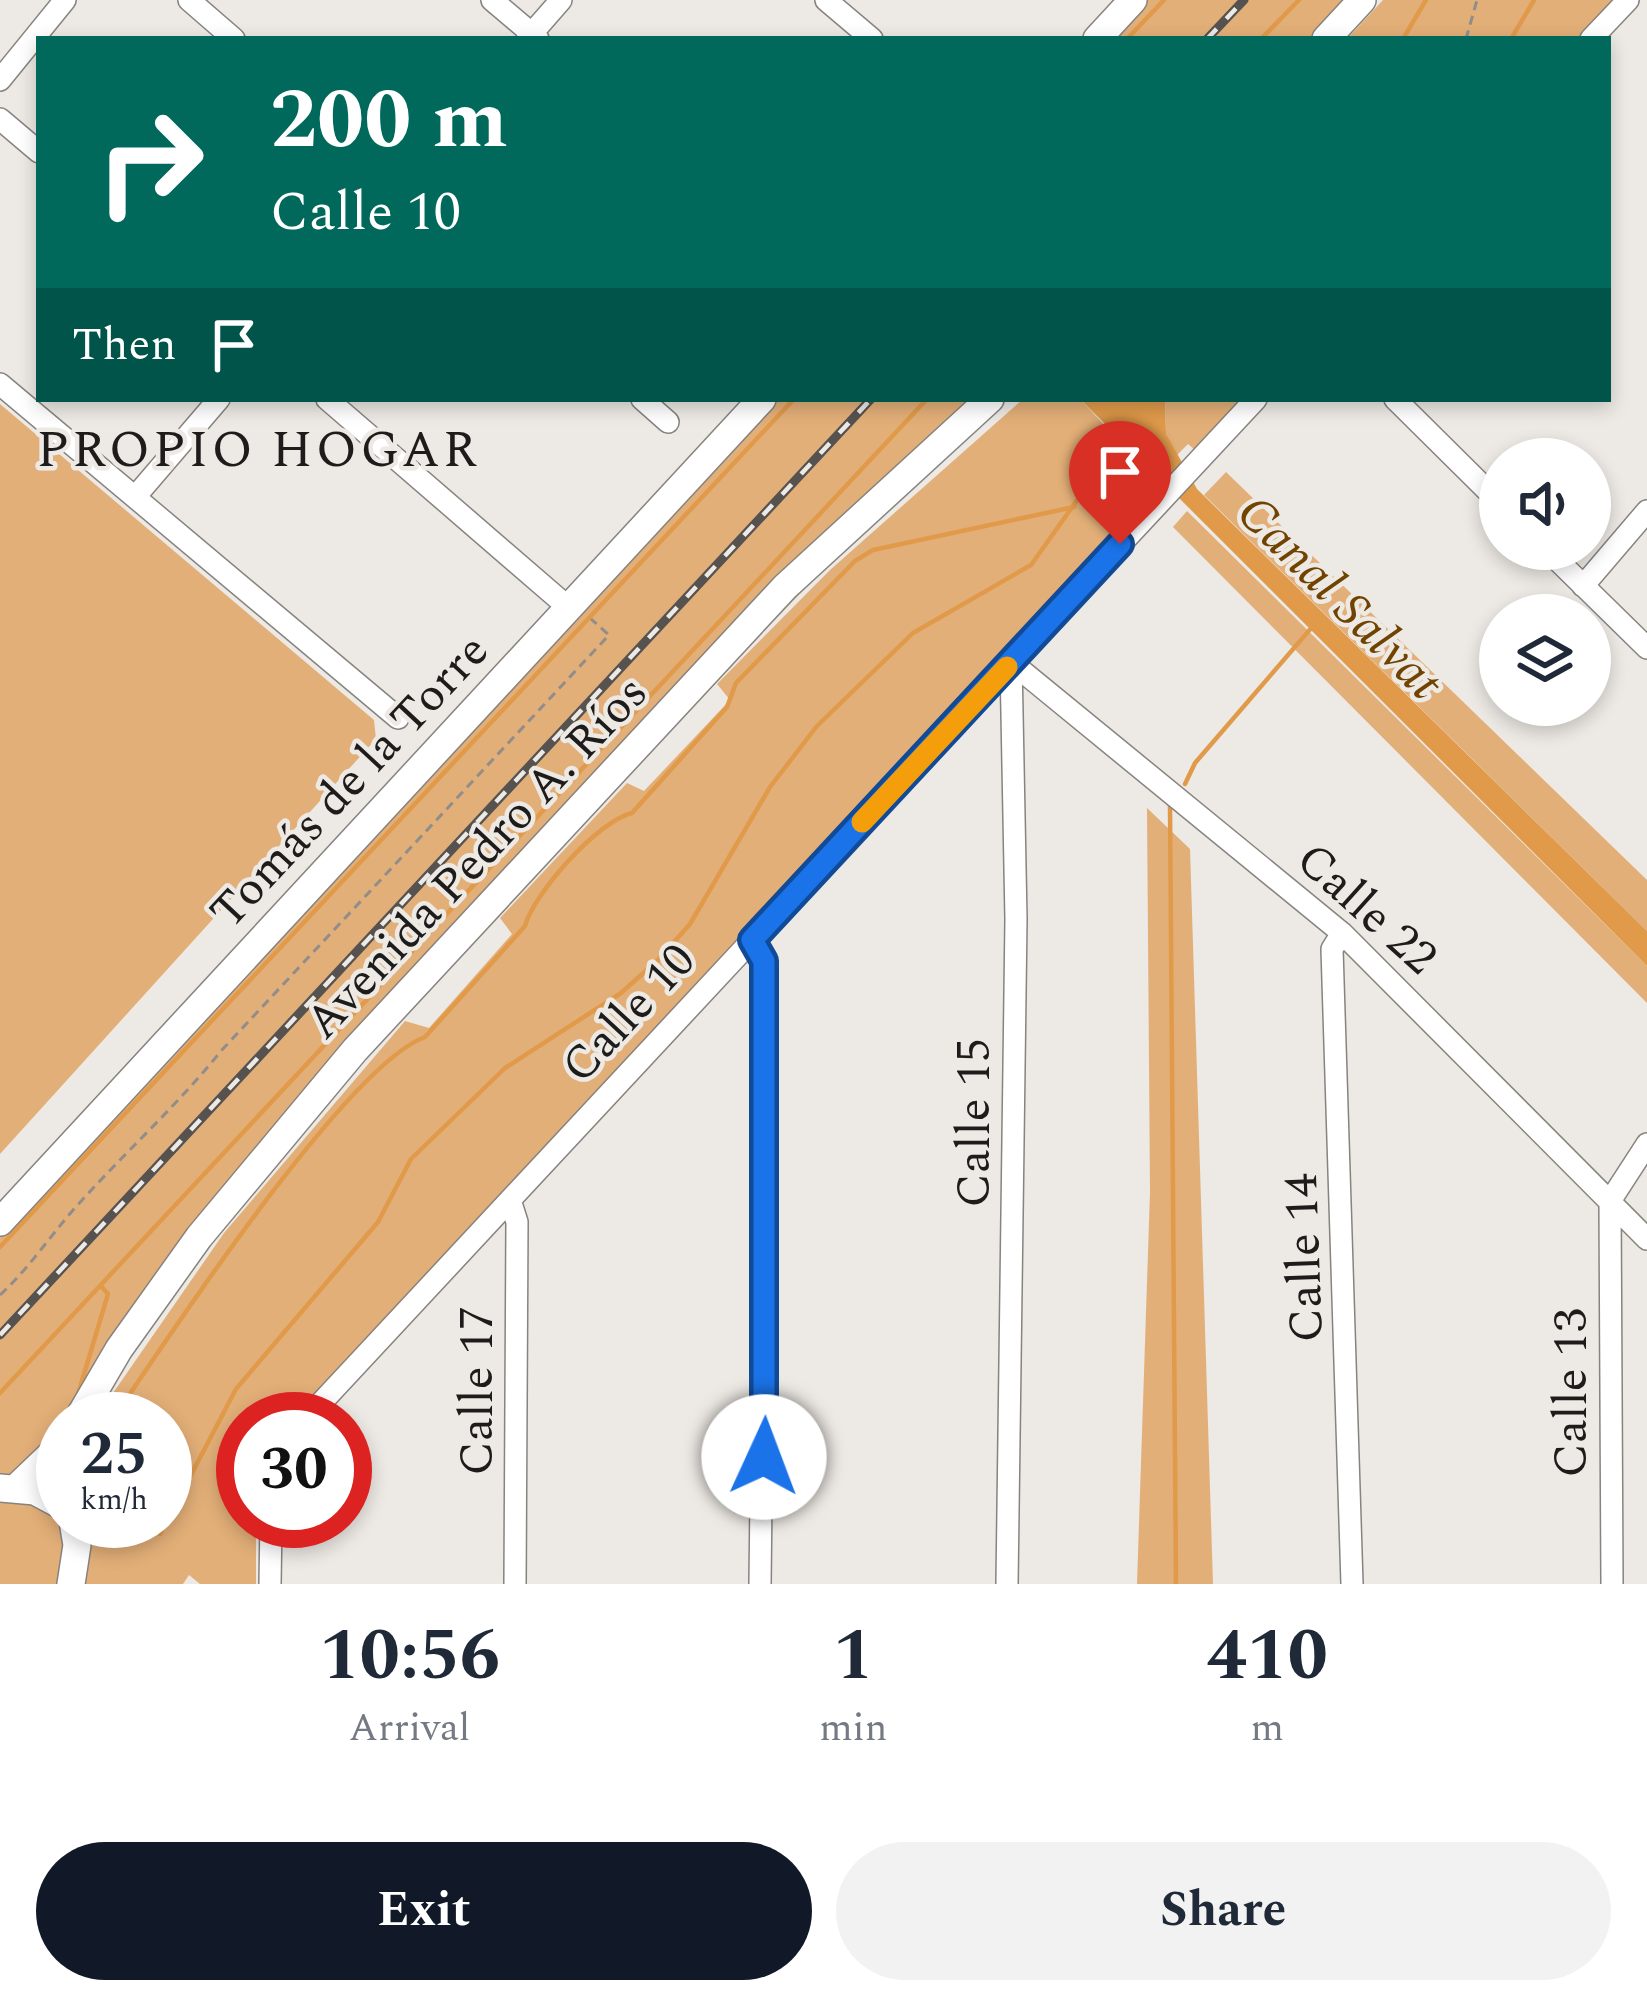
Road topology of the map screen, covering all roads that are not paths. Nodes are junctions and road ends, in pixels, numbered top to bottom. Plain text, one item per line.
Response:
1 (65, 0) edge
2 (189, 0) edge
3 (492, 0) edge
4 (561, 0) edge
5 (826, 0) edge
6 (1133, 0) edge
7 (1362, 0) edge
8 (1628, 0) edge
9 (231, 36) edge
10 (531, 36) edge
11 (533, 36) edge
12 (868, 36) edge
13 (1100, 36) edge
14 (1329, 36) edge
15 (1594, 36) edge
16 (0, 80) edge
17 (0, 119) edge
18 (36, 149) edge
19 (0, 384) edge
20 (216, 402) edge
21 (331, 402) edge
22 (645, 402) edge
23 (759, 402) edge
24 (986, 402) edge
25 (1253, 402) edge
26 (1399, 402) edge
27 (668, 422) dead end
28 (1479, 482) edge
29 (135, 497) junction
30 (1647, 511) edge
31 (1567, 570) edge
32 (1583, 586) junction
33 (581, 614) junction
34 (1647, 648) edge
35 (1011, 662) junction
36 (398, 718) dead end
37 (1342, 933) junction
38 (752, 940) junction
39 (1647, 1144) edge
40 (510, 1200) junction
41 (1610, 1201) junction
42 (0, 1222) edge
43 (1647, 1239) edge
44 (94, 1392) edge
45 (331, 1392) edge
46 (36, 1471) edge
47 (8, 1487) edge
48 (77, 1548) edge
49 (271, 1548) edge
50 (71, 1584) edge
51 (270, 1584) edge
52 (514, 1584) edge
53 (760, 1584) edge
54 (1006, 1584) edge
55 (1352, 1584) edge
56 (1612, 1584) edge

1 - 16 street
2 - 9 street
3 - 10 street
4 - 11 street
5 - 12 street
6 - 13 main road
7 - 14 main road
8 - 15 street
17 - 18 street
19 - 29 street
20 - 29 street
21 - 33 street
22 - 27 street
23 - 33 main road, Tomás de la Torre
24 - 44 main road, Avenida Pedro A. Ríos
25 - 35 street, Calle 10
26 - 28 street
29 - 36 street
30 - 32 street
31 - 32 street
32 - 34 street
33 - 42 main road, Tomás de la Torre
35 - 37 street, Calle 22
35 - 38 street, Calle 10
35 - 54 street, Calle 15
37 - 41 street, Calle 22
37 - 55 street, Calle 14
38 - 40 street, Calle 10
38 - 53 street
39 - 41 street
40 - 45 street, Calle 10
40 - 52 street, Calle 17
41 - 43 street, Calle 22
41 - 56 street, Calle 13
46 - 47 main road
48 - 50 main road
49 - 51 street

